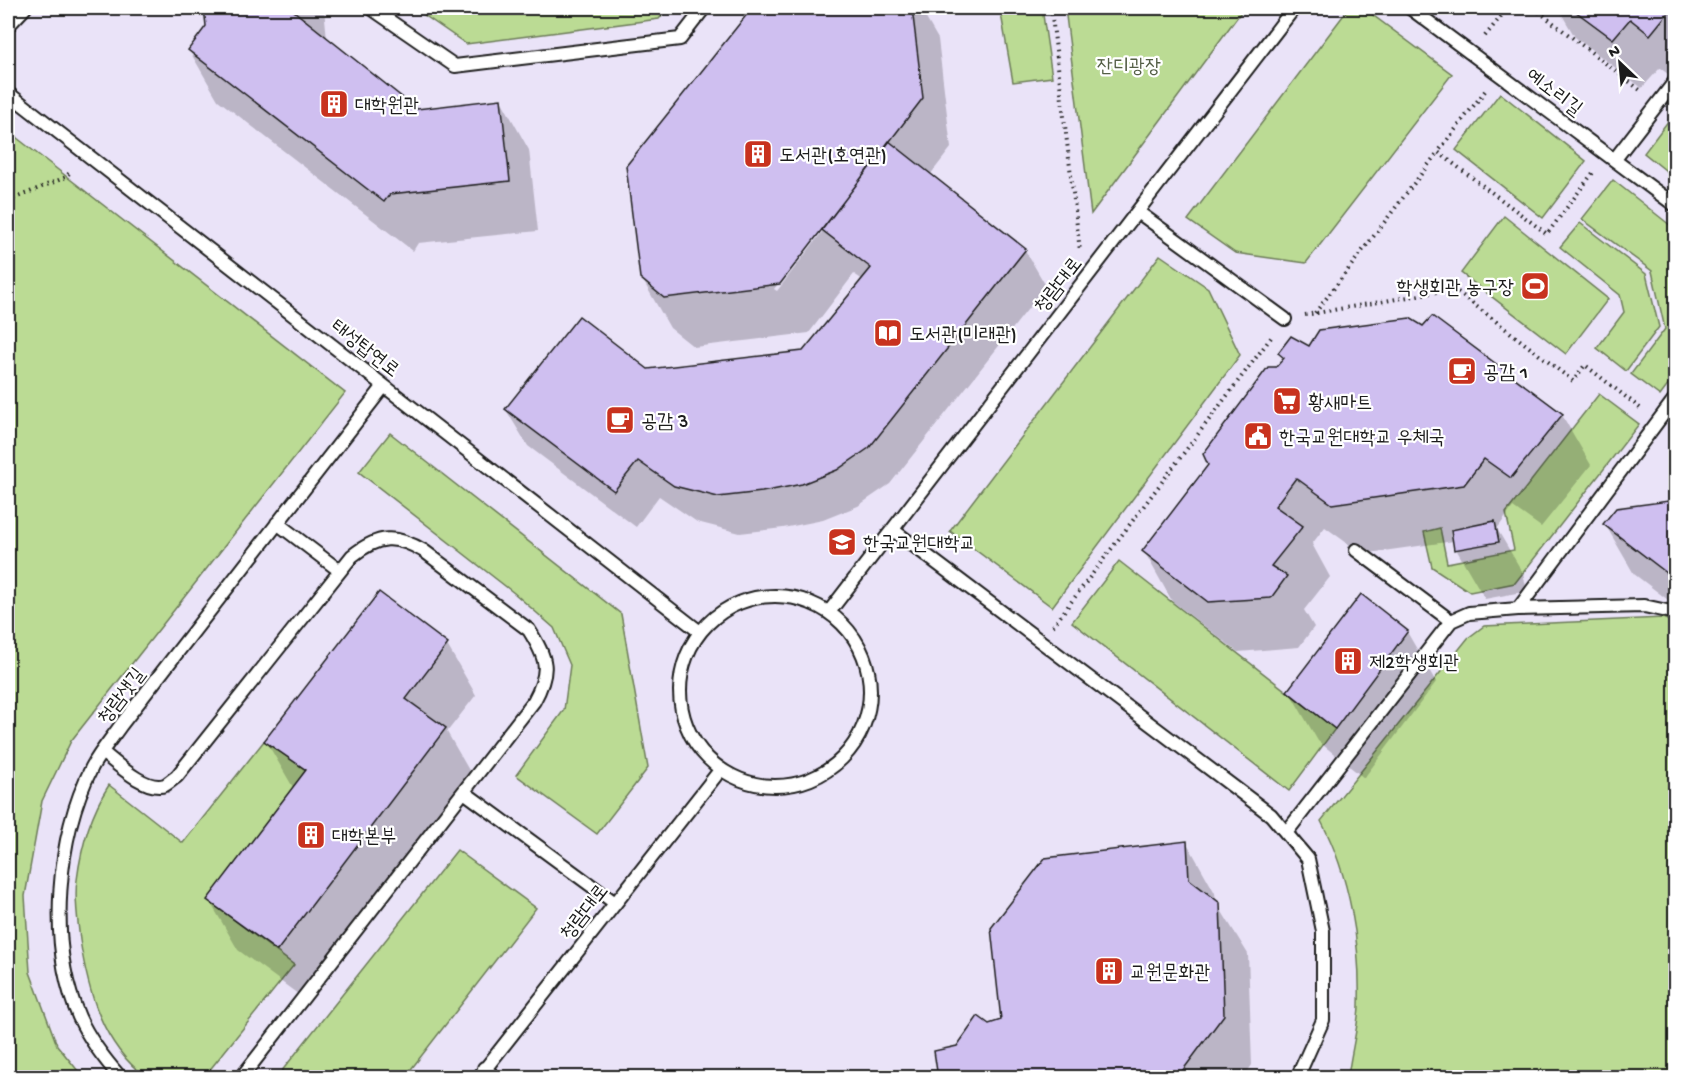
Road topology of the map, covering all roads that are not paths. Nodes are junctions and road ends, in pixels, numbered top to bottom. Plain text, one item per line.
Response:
1 (25, 8) edge
2 (371, 8) edge
3 (704, 8) edge
4 (1294, 8) edge
5 (1410, 8) edge
6 (8, 26) edge
7 (1676, 80) edge
8 (8, 93) edge
9 (1611, 157) junction
10 (1676, 206) edge
11 (1138, 212) junction
12 (1285, 318) road end
13 (384, 386) junction
14 (1676, 397) edge
15 (277, 523) junction
16 (893, 530) junction
17 (1356, 550) dead end
18 (340, 571) junction
19 (1518, 609) junction
20 (829, 612) junction
21 (1676, 613) edge
22 (1451, 621) junction
23 (700, 632) junction
24 (102, 752) junction
25 (721, 769) junction
26 (464, 792) junction
27 (1286, 833) junction
28 (615, 903) junction
29 (481, 1073) edge
30 (121, 1077) edge
31 (241, 1077) edge
32 (496, 1077) edge
33 (1298, 1077) edge

1 - 6 lane
2 - 3 lane
4 - 11 lane, 청람대로
5 - 9 lane, 예소리길
7 - 9 lane
8 - 13 lane, 태성탑연로
9 - 10 lane, 예소리길
11 - 12 lane
11 - 16 lane, 청람대로
13 - 15 lane, 청람샛길
13 - 23 lane, 태성탑연로
14 - 19 lane
15 - 18 lane
15 - 24 lane, 청람샛길
16 - 20 lane, 청람대로
16 - 27 lane
17 - 22 lane
18 - 24 lane
18 - 26 lane
19 - 21 lane
19 - 22 lane
20 - 23 lane
20 - 25 lane
22 - 27 lane
23 - 25 lane
24 - 30 lane, 청람샛길
25 - 28 lane, 청람대로
26 - 28 lane
26 - 31 lane
27 - 33 lane
28 - 29 lane, 청람대로
29 - 32 lane

